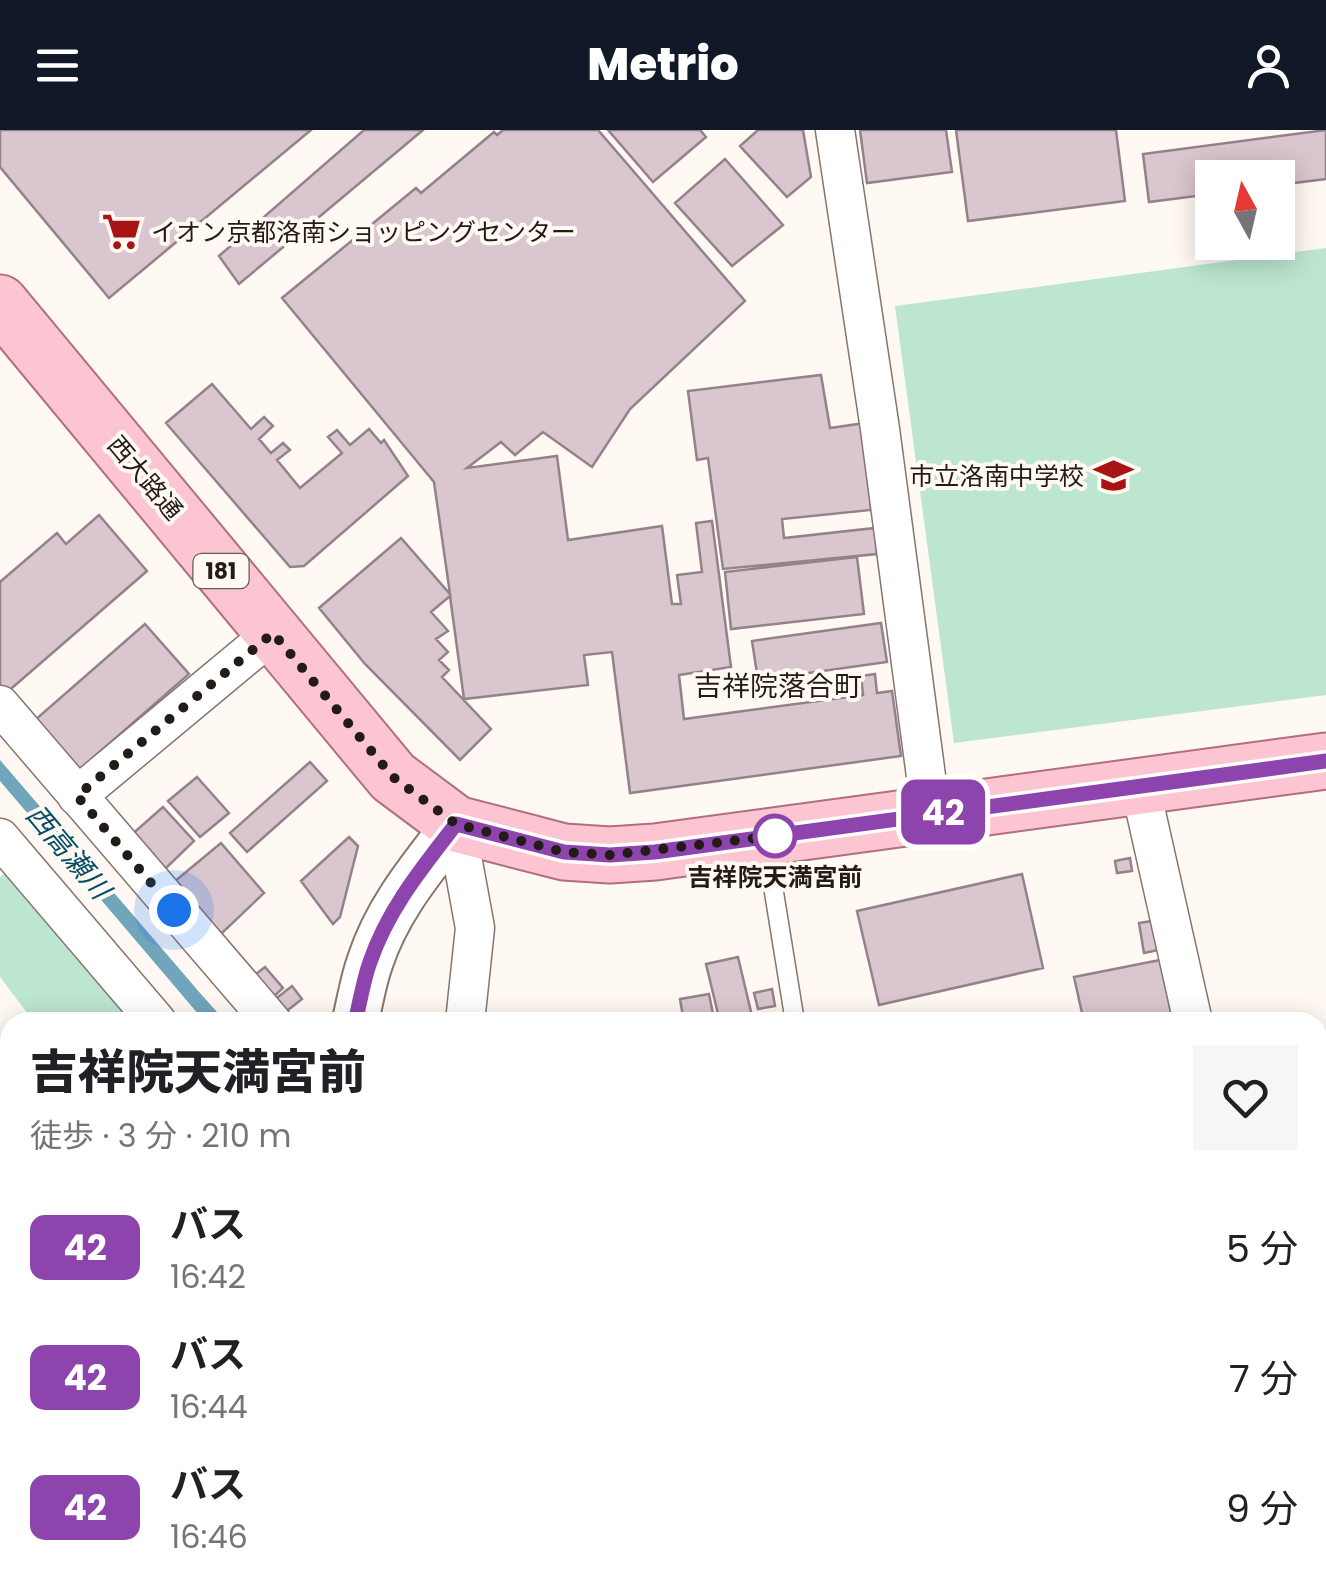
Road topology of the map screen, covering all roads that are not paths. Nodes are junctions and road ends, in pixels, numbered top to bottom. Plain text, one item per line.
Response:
1 (835, 130) edge
2 (0, 304) edge
3 (273, 633) junction
4 (0, 705) edge
5 (1326, 761) edge
6 (1140, 786) junction
7 (77, 796) junction
8 (931, 814) junction
9 (456, 824) junction
10 (766, 837) junction
11 (0, 838) edge
12 (148, 1012) edge
13 (263, 1012) edge
14 (357, 1012) edge
15 (466, 1012) edge
16 (793, 1012) edge
17 (1190, 1012) edge

1 - 8 street
2 - 3 main road, 西大路通 / 181
3 - 7 street
3 - 9 main road, 西大路通 / 181
4 - 7 street
5 - 6 main road, 181
6 - 8 main road, 181
6 - 17 street
7 - 13 street
8 - 10 main road, 181
9 - 10 main road, 181
9 - 14 street
9 - 15 street
10 - 16 lane
11 - 12 street

